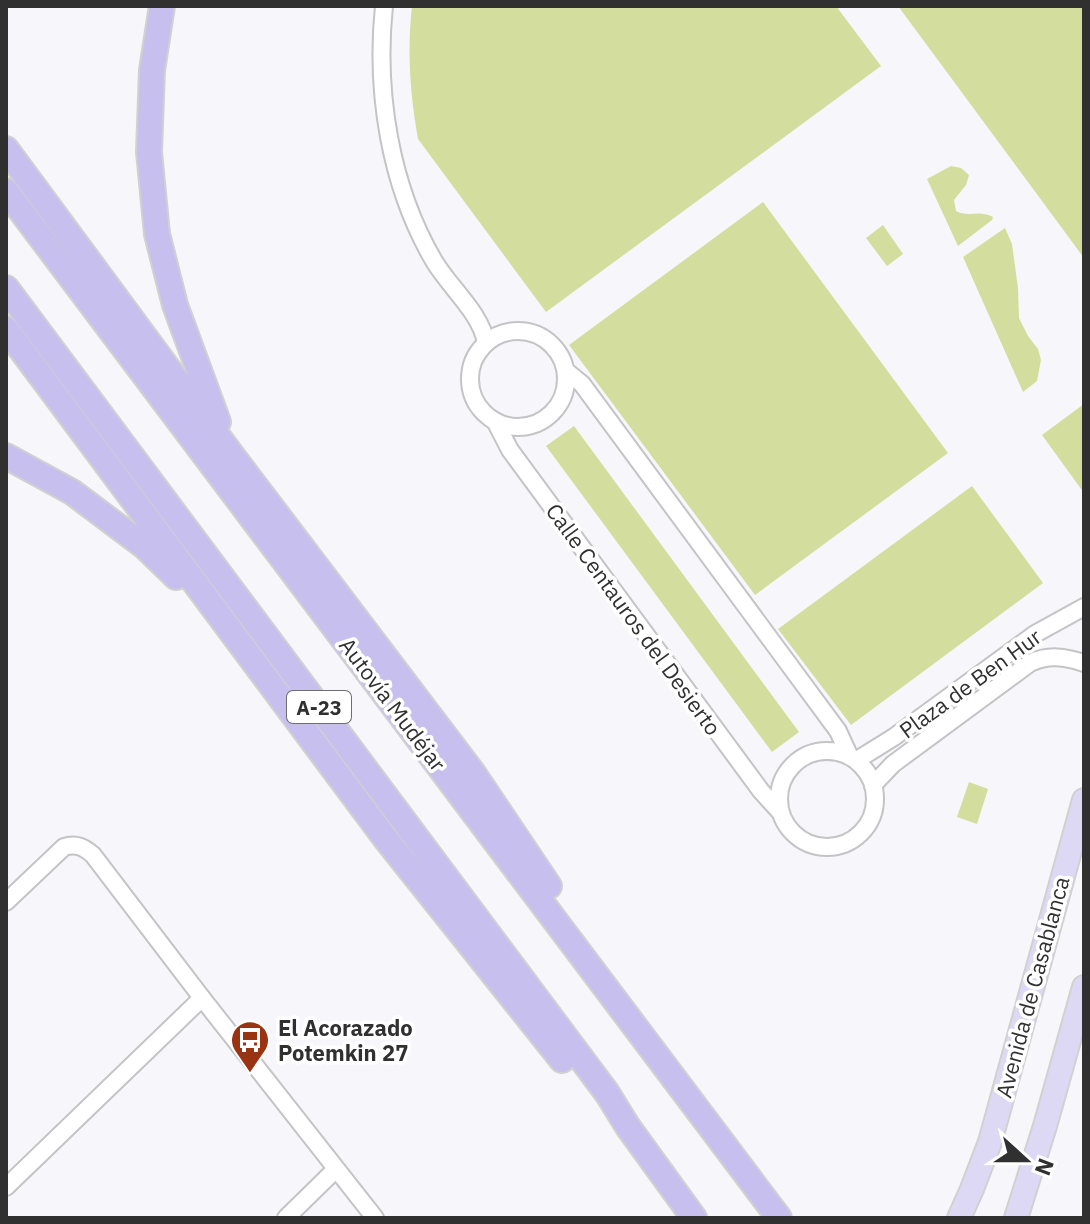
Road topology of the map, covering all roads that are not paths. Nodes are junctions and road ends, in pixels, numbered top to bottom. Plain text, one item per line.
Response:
1 (162, 6) edge
2 (384, 6) edge
3 (6, 149) edge
4 (6, 191) edge
5 (6, 288) edge
6 (6, 329) edge
7 (486, 343) junction
8 (566, 371) junction
9 (495, 421) junction
10 (231, 454) junction
11 (6, 456) edge
12 (1084, 607) edge
13 (1084, 663) edge
14 (259, 669) junction
15 (853, 758) junction
16 (873, 785) junction
17 (1084, 800) edge
18 (780, 812) junction
19 (6, 902) edge
20 (1084, 987) edge
21 (202, 998) junction
22 (624, 1011) junction
23 (628, 1127) junction
24 (336, 1169) junction
25 (6, 1187) edge
26 (286, 1218) edge
27 (375, 1218) edge
28 (694, 1218) edge
29 (779, 1218) edge
30 (959, 1218) edge
31 (1016, 1218) edge

1 - 10 highway
2 - 7 street
3 - 10 highway
4 - 22 highway, Autovía Mudéjar / A-23
5 - 23 highway, A-23
6 - 14 highway
7 - 8 street
7 - 9 street
8 - 9 street
8 - 15 street
9 - 18 street, Calle Centauros del Desierto
10 - 22 highway
11 - 14 highway
12 - 15 street, Plaza de Ben Hur
13 - 16 street, Plaza de Ben Hur
14 - 23 highway
15 - 16 street
15 - 18 street
16 - 18 street
17 - 30 main road, Avenida de Casablanca
19 - 21 street
20 - 31 main road
21 - 24 street
21 - 25 street
22 - 29 highway, Autovía Mudéjar / A-23
23 - 28 highway, A-23
24 - 26 street
24 - 27 street

